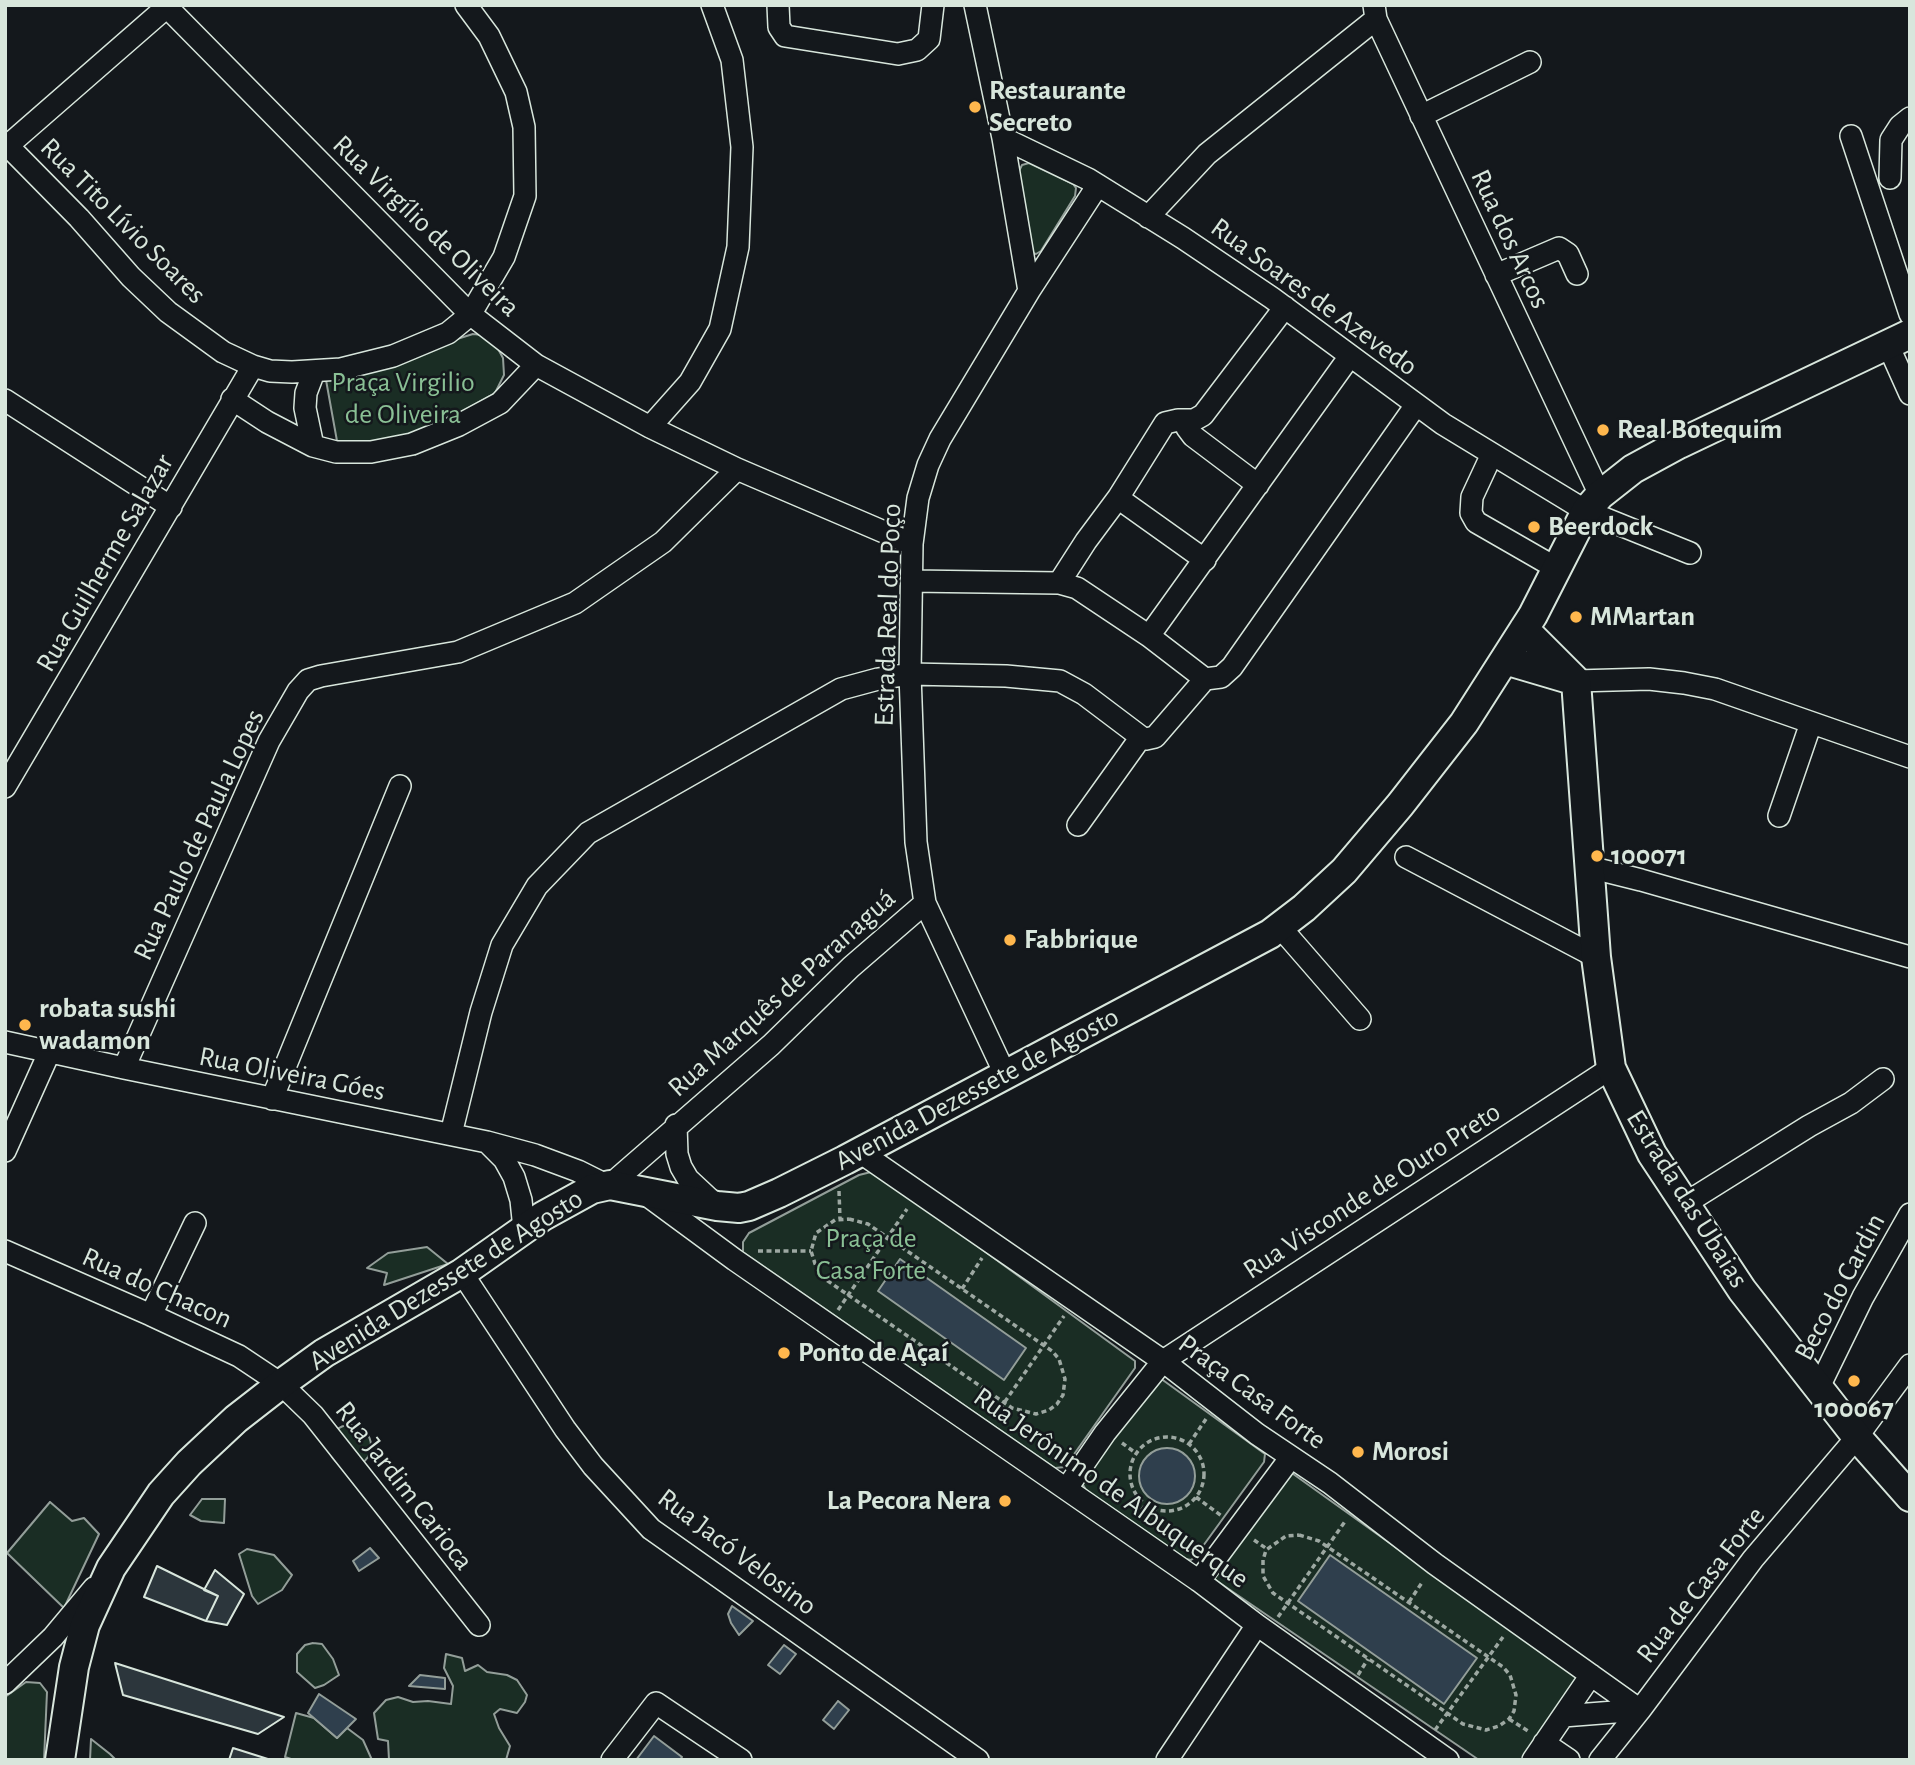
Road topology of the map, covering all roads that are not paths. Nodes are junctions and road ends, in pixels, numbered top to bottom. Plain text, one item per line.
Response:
1 (712, 5) edge
2 (778, 5) edge
3 (933, 5) edge
4 (975, 5) edge
5 (167, 6) edge
6 (474, 8) edge
7 (1375, 12) edge
8 (1530, 62) dead end
9 (1421, 116) junction
10 (1910, 118) edge
11 (1851, 136) dead end
12 (1003, 138) junction
13 (7, 147) edge
14 (1890, 178) dead end
15 (1098, 185) junction
16 (1148, 217) junction
17 (1577, 274) dead end
18 (1496, 275) junction
19 (1029, 291) junction
20 (1285, 307) junction
21 (470, 314) junction
22 (1910, 314) edge
23 (1899, 339) edge
24 (1350, 356) junction
25 (536, 365) junction
26 (253, 366) junction
27 (314, 372) junction
28 (1910, 394) edge
29 (232, 399) junction
30 (5, 400) edge
31 (1416, 405) junction
32 (1186, 421) junction
33 (650, 427) junction
34 (313, 446) junction
35 (1492, 454) junction
36 (737, 469) junction
37 (1258, 485) junction
38 (1118, 498) junction
39 (1593, 503) junction
40 (171, 507) junction
41 (912, 544) junction
42 (1690, 552) dead end
43 (1205, 560) junction
44 (1556, 568) junction
45 (911, 581) junction
46 (1059, 583) junction
47 (1524, 629) junction
48 (1149, 636) junction
49 (1505, 660) junction
50 (910, 674) junction
51 (1205, 679) junction
52 (1576, 681) junction
53 (1811, 723) junction
54 (1141, 737) junction
55 (1910, 757) edge
56 (400, 786) dead end
57 (5, 788) edge
58 (1779, 817) dead end
59 (1077, 825) dead end
60 (1406, 857) dead end
61 (1588, 867) junction
62 (925, 903) junction
63 (1280, 927) junction
64 (1596, 957) junction
65 (1910, 957) edge
66 (1360, 1019) dead end
67 (5, 1042) edge
68 (49, 1053) junction
69 (1611, 1068) junction
70 (124, 1069) junction
71 (1005, 1074) junction
72 (1883, 1079) dead end
73 (272, 1099) junction
74 (676, 1125) junction
75 (451, 1134) junction
76 (486, 1142) junction
77 (5, 1151) edge
78 (860, 1152) junction
79 (608, 1185) junction
80 (639, 1190) junction
81 (1686, 1203) junction
82 (717, 1206) junction
83 (1910, 1214) edge
84 (195, 1223) dead end
85 (524, 1229) junction
86 (5, 1251) edge
87 (462, 1273) junction
88 (151, 1315) junction
89 (1163, 1361) junction
90 (1910, 1365) edge
91 (281, 1384) junction
92 (1819, 1387) junction
93 (1857, 1437) junction
94 (1291, 1457) junction
95 (1067, 1488) junction
96 (1910, 1497) edge
97 (111, 1568) junction
98 (1199, 1581) junction
99 (479, 1625) dead end
100 (1262, 1628) junction
101 (1591, 1675) junction
102 (5, 1683) edge
103 (1640, 1710) junction
104 (1563, 1716) junction
105 (1538, 1751) edge
106 (63, 1759) edge
107 (612, 1760) edge
108 (741, 1760) edge
109 (978, 1760) edge
110 (1167, 1760) edge
111 (1448, 1760) edge
112 (1569, 1760) edge
113 (1600, 1760) edge

1 - 33 street
2 - 3 street
4 - 12 street
5 - 13 street
5 - 21 street, Rua Virgílio de Oliveira
6 - 21 street, Rua Tito Lívio Soares
7 - 9 street, Rua dos Arcos
7 - 16 street
8 - 9 street
9 - 18 street, Rua dos Arcos
10 - 14 street
11 - 22 street
12 - 15 street, Rua Soares de Azevedo
12 - 19 street
13 - 26 street, Rua Tito Lívio Soares
15 - 16 street, Rua Soares de Azevedo
15 - 19 street, Estrada Real do Poço
16 - 20 street, Rua Soares de Azevedo
17 - 18 street
18 - 39 street, Rua dos Arcos
19 - 41 street, Estrada Real do Poço
20 - 24 street, Rua Soares de Azevedo
20 - 32 street
21 - 25 street, Rua Virgílio de Oliveira
21 - 27 street, Rua Tito Lívio Soares
23 - 28 street
23 - 39 main road, Avenida Dezessete de Agosto
24 - 31 street, Rua Soares de Azevedo
24 - 37 street
25 - 33 street, Rua Virgílio de Oliveira
25 - 34 street
26 - 27 street, Rua Tito Lívio Soares
26 - 29 street, Rua Guilherme Salazar
27 - 34 street
29 - 34 street
29 - 40 street, Rua Guilherme Salazar
30 - 40 street
31 - 35 street, Rua Soares de Azevedo
31 - 51 street
32 - 37 street
32 - 38 street
33 - 36 street, Rua Virgílio de Oliveira
35 - 39 street, Rua Soares de Azevedo
35 - 44 street
36 - 41 street, Rua Virgílio de Oliveira
36 - 70 street, Rua Paulo de Paula Lopes
37 - 43 street
38 - 43 street
38 - 46 street
39 - 42 street, Rua Soares de Azevedo
39 - 44 main road, Avenida Dezessete de Agosto
40 - 57 street, Rua Guilherme Salazar
41 - 45 street, Estrada Real do Poço
43 - 48 street
44 - 47 main road, Avenida Dezessete de Agosto
45 - 46 street
45 - 50 street, Estrada Real do Poço
46 - 48 street
47 - 49 main road, Avenida Dezessete de Agosto
47 - 52 main road
48 - 51 street
49 - 52 main road
49 - 63 main road, Avenida Dezessete de Agosto
50 - 54 street
50 - 62 street, Estrada Real do Poço
50 - 75 street
51 - 54 street
52 - 53 street
52 - 61 main road, Estrada das Ubaias
53 - 55 street
53 - 58 street
54 - 59 street
56 - 73 street
60 - 64 street
61 - 64 main road, Estrada das Ubaias
61 - 65 street
62 - 71 street, Estrada Real do Poço
62 - 74 street, Rua Marquês de Paranaguá
63 - 66 street
63 - 71 main road, Avenida Dezessete de Agosto
64 - 69 main road, Estrada das Ubaias
67 - 68 street, Rua Oliveira Góes
68 - 70 street, Rua Oliveira Góes
68 - 77 street
69 - 81 main road, Estrada das Ubaias
69 - 89 street, Rua Visconde de Ouro Preto
70 - 73 street, Rua Oliveira Góes
71 - 78 main road, Avenida Dezessete de Agosto
72 - 81 street
73 - 75 street, Rua Oliveira Góes
74 - 79 street, Rua Marquês de Paranaguá
74 - 82 street, Rua Marquês de Paranaguá
75 - 76 street, Rua Oliveira Góes
76 - 79 street, Rua Oliveira Góes
76 - 85 street
78 - 82 main road, Avenida Dezessete de Agosto
78 - 89 street, Praça Casa Forte
79 - 80 main road, Avenida Dezessete de Agosto
79 - 85 main road, Avenida Dezessete de Agosto
80 - 82 main road, Avenida Dezessete de Agosto
80 - 95 street, Rua Jerônimo de Albuquerque
81 - 92 main road, Estrada das Ubaias
83 - 92 street, Beco do Cardin
84 - 88 street
85 - 87 main road, Avenida Dezessete de Agosto
86 - 88 street, Rua do Chacon
87 - 91 main road, Avenida Dezessete de Agosto
87 - 109 street, Rua Jacó Velosino
88 - 91 street, Rua do Chacon
89 - 94 street, Praça Casa Forte
89 - 95 street
90 - 93 street, Rua de Casa Forte
91 - 97 main road, Avenida Dezessete de Agosto
91 - 99 street, Rua Jardim Carioca
92 - 93 main road, Estrada das Ubaias
93 - 96 main road, Estrada das Ubaias
93 - 103 street, Rua de Casa Forte
94 - 98 street
94 - 101 street, Praça Casa Forte
95 - 98 street, Rua Jerônimo de Albuquerque
97 - 102 street
97 - 106 main road, Avenida Dezessete de Agosto
98 - 100 street, Rua Jerônimo de Albuquerque
100 - 110 street
100 - 111 street, Rua Jerônimo de Albuquerque
101 - 103 street, Praça Casa Forte
101 - 104 street
103 - 104 street
103 - 113 street, Rua de Casa Forte
104 - 105 street
105 - 112 street
107 - 108 street

